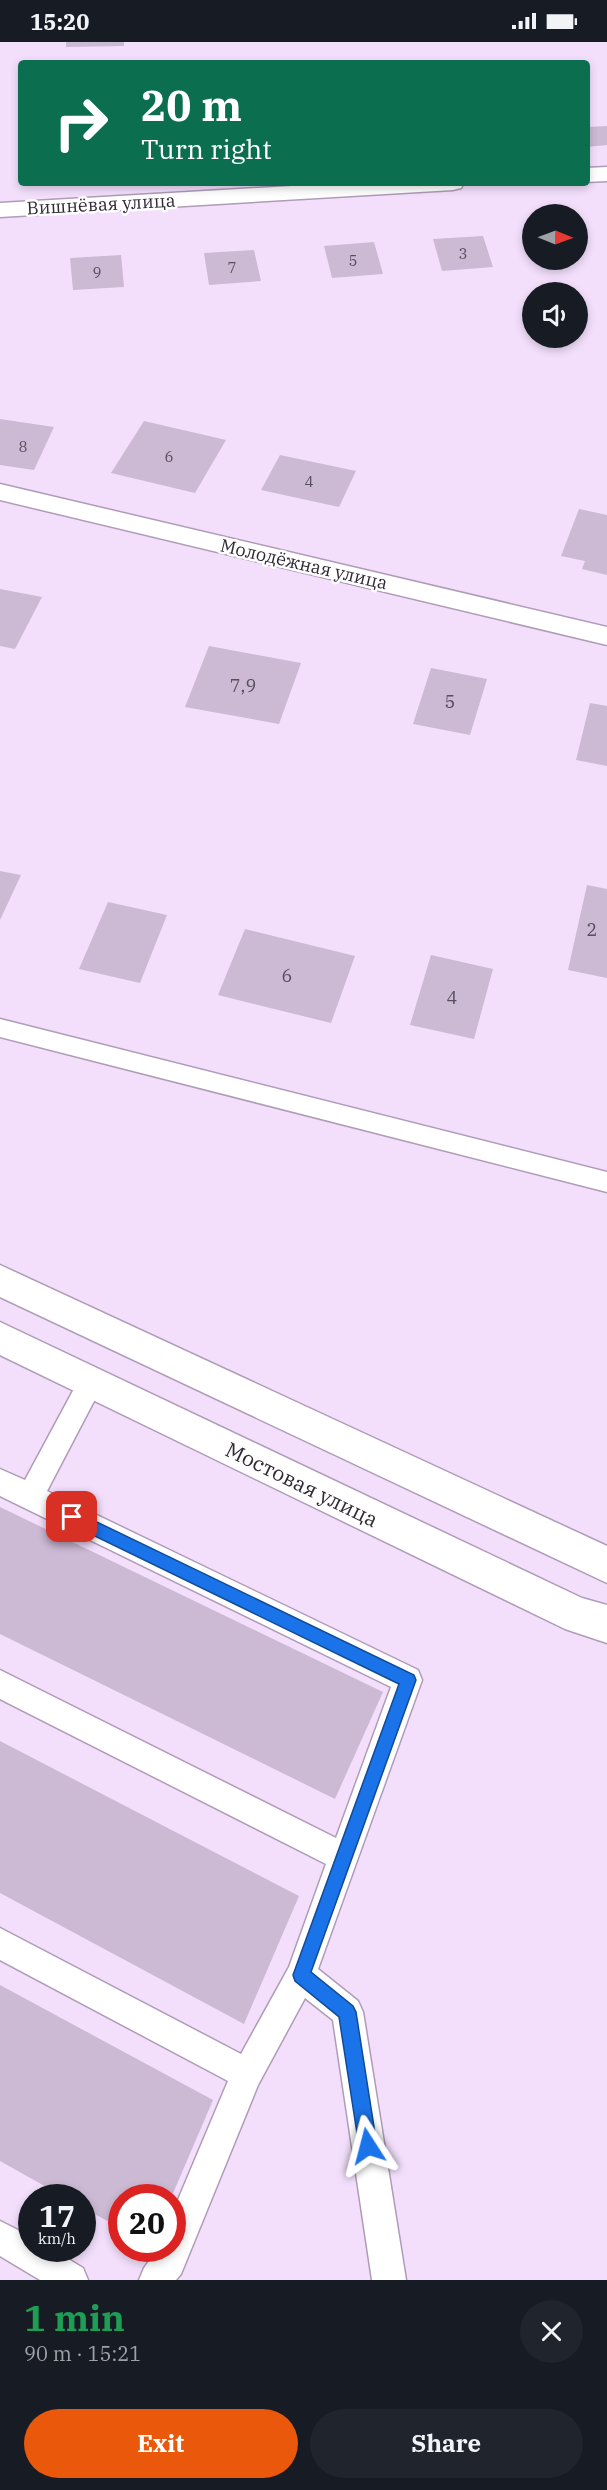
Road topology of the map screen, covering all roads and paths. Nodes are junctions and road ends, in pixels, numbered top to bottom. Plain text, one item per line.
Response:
1 (607, 174) edge
2 (590, 175) edge
3 (403, 186) edge
4 (0, 210) edge
5 (0, 492) edge
6 (607, 636) edge
7 (0, 1028) edge
8 (607, 1182) edge
9 (0, 1280) edge
10 (0, 1338) edge
11 (91, 1382) junction
12 (0, 1482) edge
13 (30, 1497) junction
14 (607, 1565) edge
15 (607, 1624) edge
16 (0, 1684) edge
17 (345, 1858) junction
18 (0, 1943) edge
19 (301, 1975) junction
20 (247, 2074) junction
21 (0, 2237) edge
22 (70, 2280) edge
23 (156, 2280) edge
24 (389, 2280) edge

1 - 2 street
3 - 4 street, Вишнёвая улица
5 - 6 street, Молодёжная улица
7 - 8 lane
9 - 14 street
10 - 11 street, Мостовая улица
11 - 13 lane
11 - 15 street, Мостовая улица
12 - 13 lane
13 - 17 lane
16 - 17 lane
17 - 19 lane
18 - 20 lane
19 - 20 lane
19 - 24 lane
20 - 23 lane
21 - 22 lane

